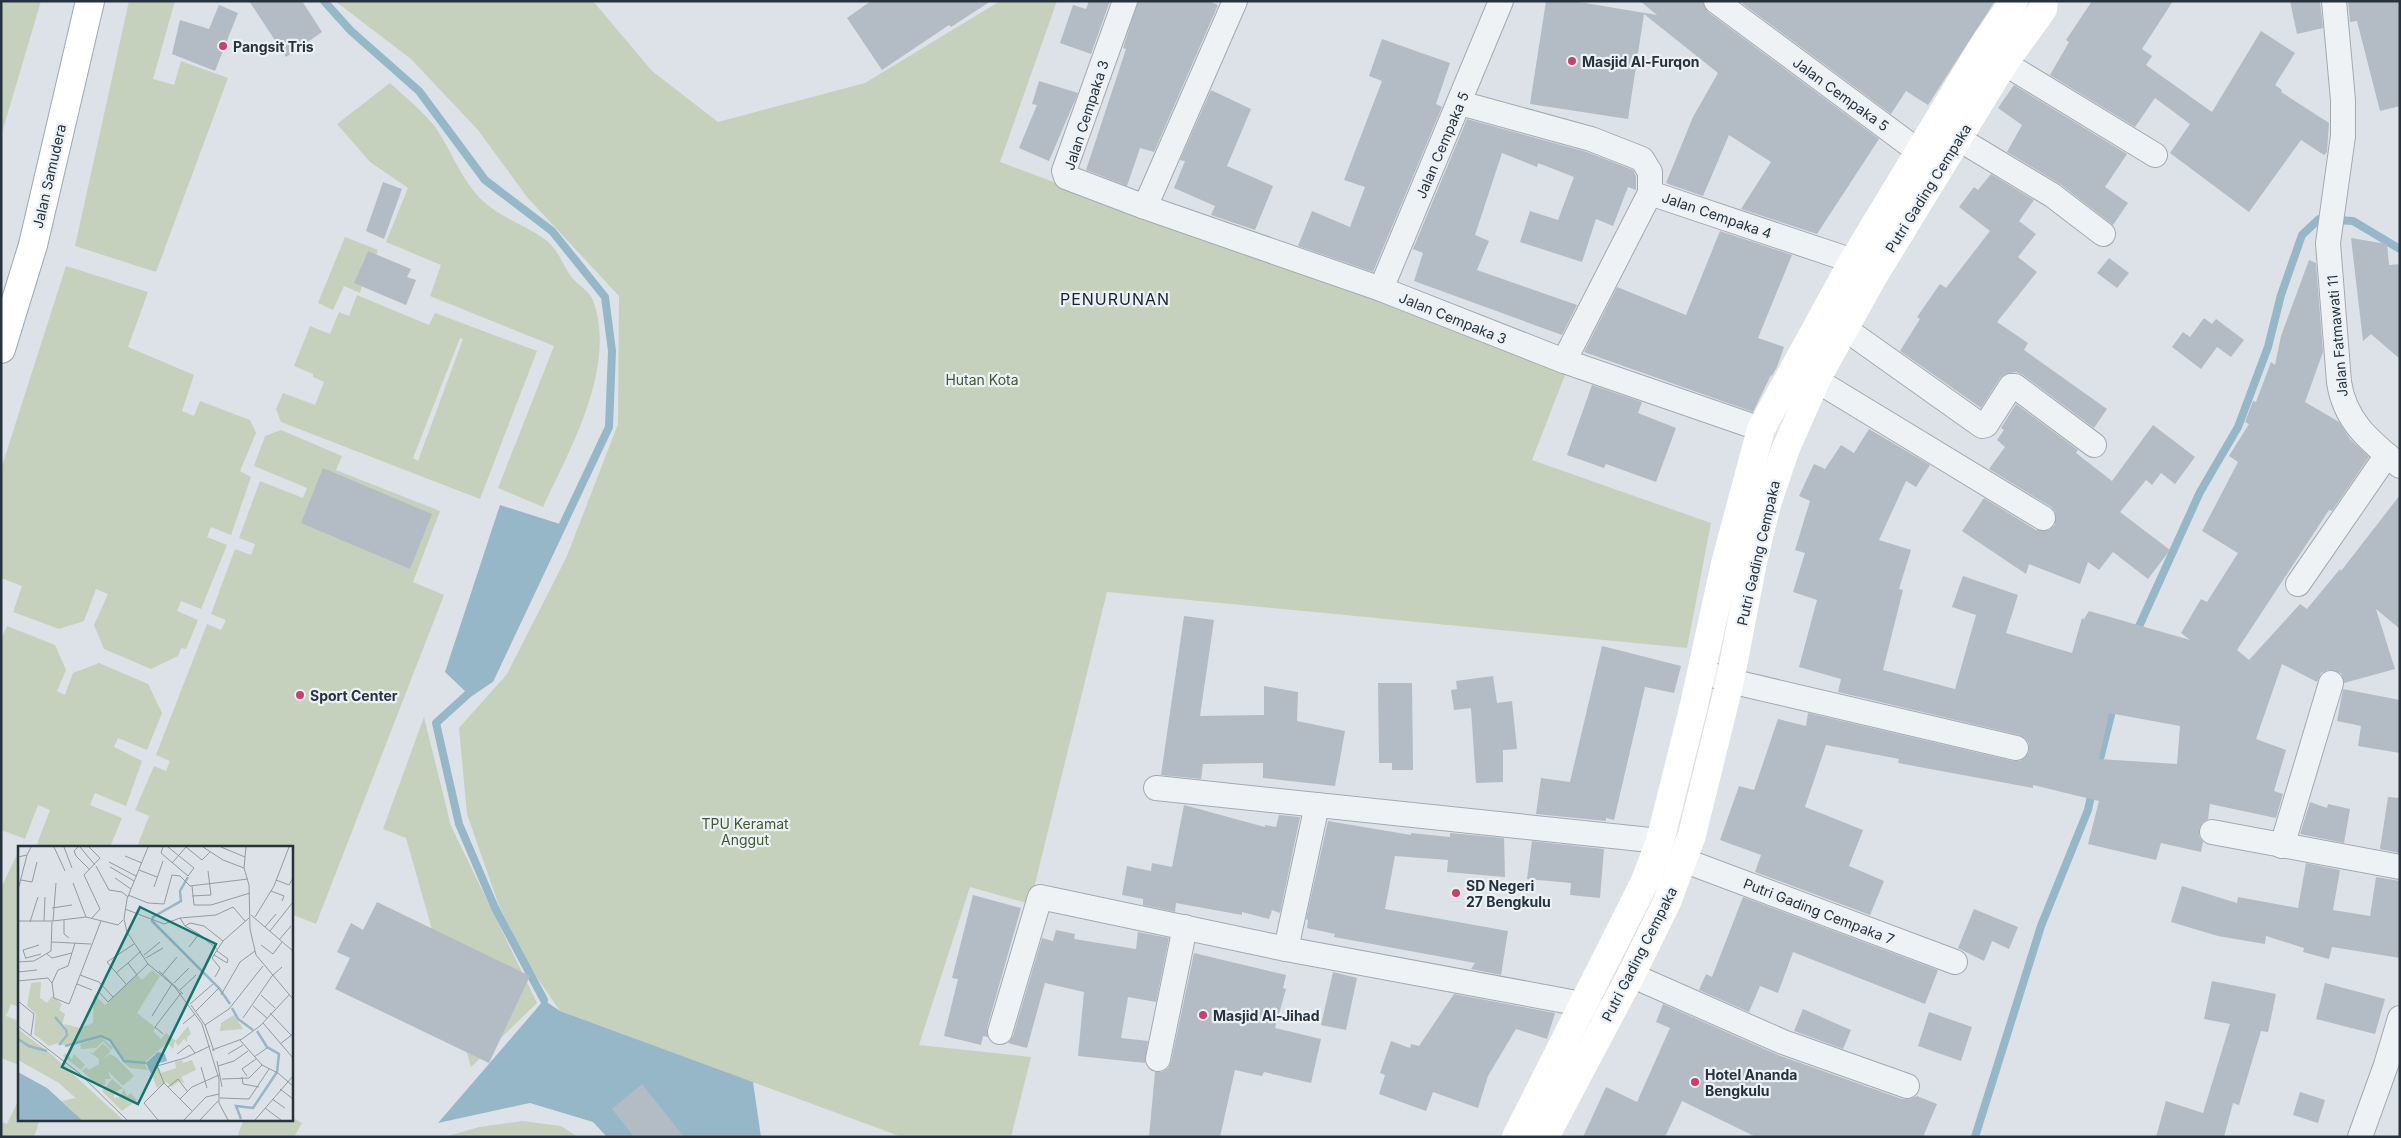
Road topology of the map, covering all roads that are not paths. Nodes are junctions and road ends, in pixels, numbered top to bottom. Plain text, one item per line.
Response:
1 (90, 1) edge
2 (1124, 1) edge
3 (1235, 1) edge
4 (1501, 1) edge
5 (1716, 1) edge
6 (2014, 1) edge
7 (2044, 1) edge
8 (2334, 1) edge
9 (2004, 63) junction
10 (1460, 103) junction
11 (1958, 139) junction
12 (1918, 151) junction
13 (2156, 155) dead end
14 (1650, 193) junction
15 (1145, 208) junction
16 (2102, 234) dead end
17 (1863, 269) junction
18 (1381, 289) junction
19 (1844, 328) junction
20 (1, 349) edge
21 (1564, 361) junction
22 (1816, 380) junction
23 (1761, 429) junction
24 (2094, 445) dead end
25 (2394, 460) edge
26 (2043, 518) dead end
27 (2298, 584) dead end
28 (1701, 672) junction
29 (1730, 681) junction
30 (2331, 683) dead end
31 (2016, 748) dead end
32 (1156, 788) dead end
33 (1317, 805) junction
34 (2212, 832) dead end
35 (1660, 841) junction
36 (2282, 846) junction
37 (1683, 860) junction
38 (2400, 867) edge
39 (1185, 927) junction
40 (1286, 948) junction
41 (1955, 962) dead end
42 (1631, 975) junction
43 (1582, 1004) junction
44 (1609, 1014) junction
45 (2400, 1018) edge
46 (1000, 1032) dead end
47 (1158, 1059) dead end
48 (1907, 1086) dead end
49 (1516, 1137) edge
50 (1545, 1137) edge
51 (2360, 1137) edge

1 - 20 street, Jalan Samudera
2 - 15 street, Jalan Cempaka 3
3 - 15 street
4 - 10 street, Jalan Cempaka 5
5 - 12 street, Jalan Cempaka 5
6 - 12 street, Putri Gading Cempaka
7 - 9 street, Putri Gading Cempaka
8 - 25 street, Jalan Fatmawati 11
9 - 11 street, Putri Gading Cempaka
9 - 13 street
10 - 14 street
10 - 18 street, Jalan Cempaka 5
11 - 16 street
11 - 17 street, Putri Gading Cempaka
12 - 17 street, Putri Gading Cempaka
14 - 17 street, Jalan Cempaka 4
14 - 21 street, Jalan Cempaka 4
15 - 18 street, Jalan Cempaka 3
17 - 19 street, Putri Gading Cempaka
17 - 23 street, Putri Gading Cempaka
18 - 21 street, Jalan Cempaka 3
19 - 22 street, Putri Gading Cempaka
19 - 24 street
21 - 23 street, Jalan Cempaka 3
22 - 26 street
22 - 29 street, Putri Gading Cempaka
23 - 28 street, Putri Gading Cempaka
25 - 27 street
28 - 29 street
28 - 35 street, Putri Gading Cempaka
29 - 31 street
29 - 37 street, Putri Gading Cempaka
30 - 36 street
32 - 33 street
33 - 35 street
33 - 40 street
34 - 36 street
35 - 43 street, Putri Gading Cempaka
36 - 38 street
37 - 41 street, Putri Gading Cempaka 7
37 - 42 street, Putri Gading Cempaka
39 - 40 street
39 - 46 street
39 - 47 street
40 - 43 street
42 - 44 street, Putri Gading Cempaka
42 - 48 street
43 - 44 street
43 - 49 street, Putri Gading Cempaka
44 - 50 street, Putri Gading Cempaka
45 - 51 street

